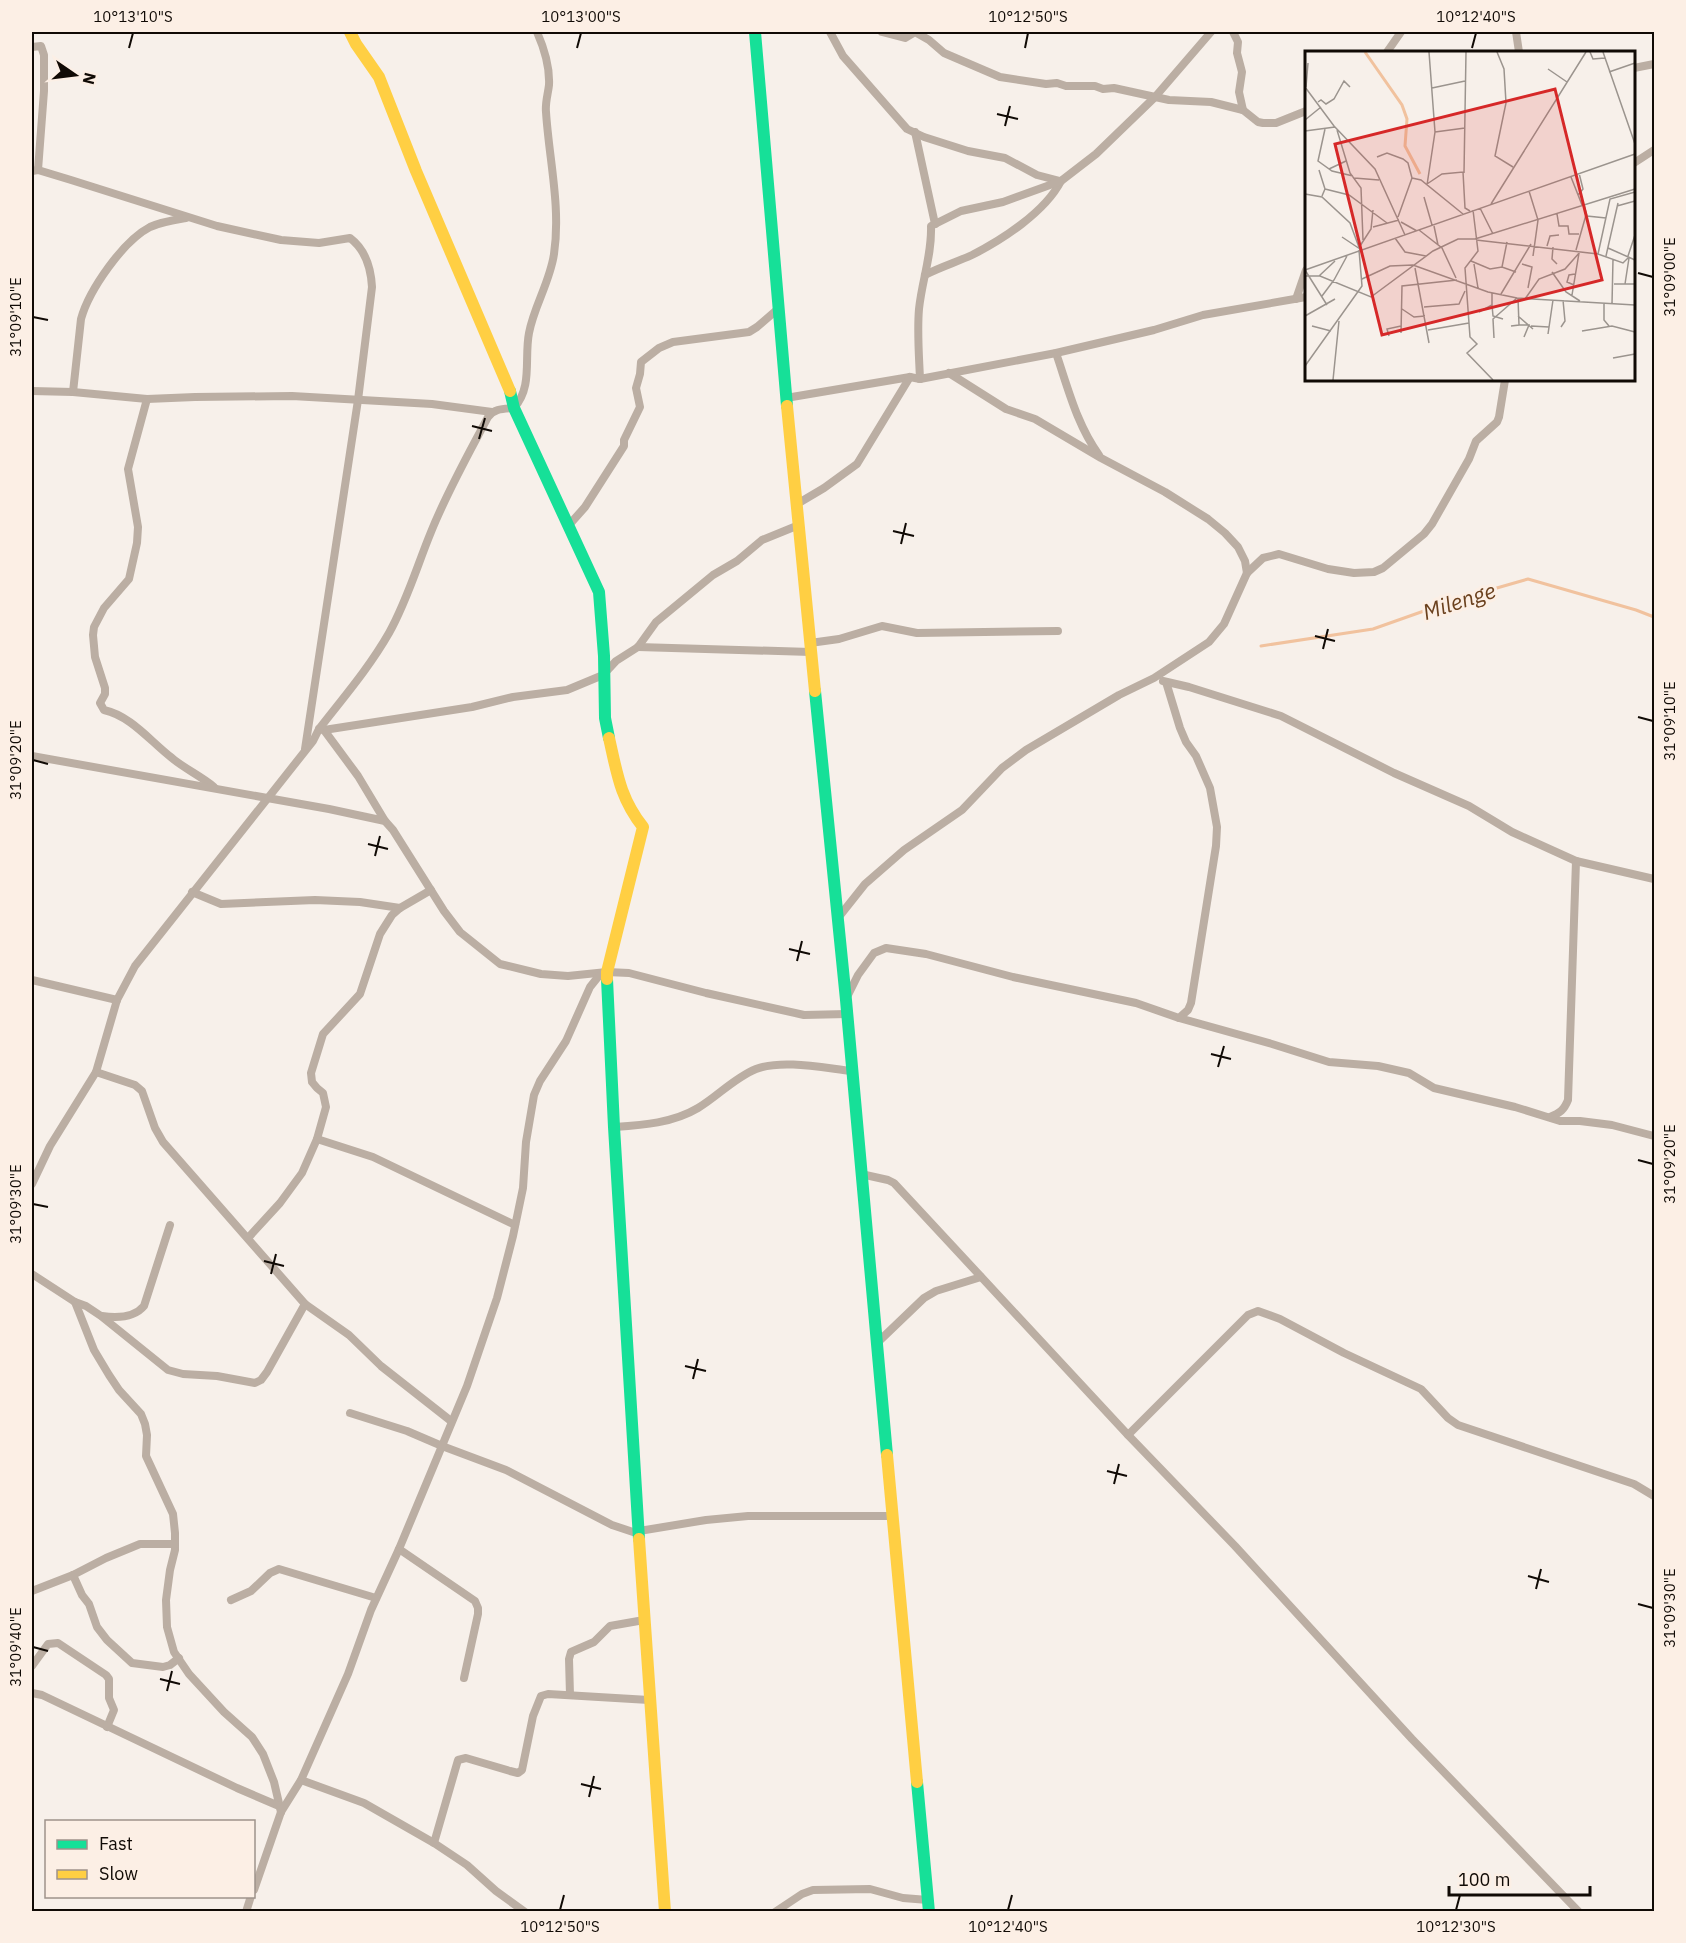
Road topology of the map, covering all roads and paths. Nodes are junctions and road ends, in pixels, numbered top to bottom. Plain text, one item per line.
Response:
1 (350, 32) edge
2 (537, 32) edge
3 (745, 32) edge
4 (830, 32) edge
5 (882, 32) edge
6 (1211, 32) edge
7 (1233, 32) edge
8 (1401, 32) edge
9 (1516, 32) edge
10 (756, 37) edge
11 (32, 47) edge
12 (1388, 51) edge
13 (1519, 51) edge
14 (1654, 64) edge
15 (1635, 68) edge
16 (1155, 97) junction
17 (1243, 110) junction
18 (1305, 111) edge
19 (915, 132) junction
20 (1654, 150) edge
21 (1635, 162) edge
22 (35, 171) edge
23 (1061, 181) junction
24 (188, 217) junction
25 (935, 224) junction
26 (1305, 273) edge
27 (925, 275) junction
28 (1305, 297) edge
29 (1296, 299) junction
30 (779, 308) junction
31 (1056, 353) junction
32 (949, 373) junction
33 (910, 377) junction
34 (920, 379) junction
35 (1504, 381) edge
36 (32, 391) edge
37 (73, 392) junction
38 (786, 398) junction
39 (147, 399) junction
40 (358, 400) junction
41 (514, 408) junction
42 (492, 412) junction
43 (1101, 458) junction
44 (796, 504) junction
45 (569, 525) junction
46 (799, 525) junction
47 (1247, 573) junction
48 (1058, 632) dead end
49 (638, 647) junction
50 (811, 648) junction
51 (603, 675) junction
52 (1154, 678) junction
53 (1166, 682) junction
54 (321, 730) junction
55 (305, 750) junction
56 (32, 756) edge
57 (216, 789) junction
58 (267, 798) junction
59 (385, 821) junction
60 (1576, 861) junction
61 (1654, 879) edge
62 (431, 890) junction
63 (192, 892) junction
64 (400, 908) junction
65 (838, 918) junction
66 (607, 972) junction
67 (32, 980) edge
68 (117, 1000) junction
69 (846, 1000) junction
70 (847, 1014) junction
71 (1179, 1018) junction
72 (852, 1071) junction
73 (96, 1072) junction
74 (1550, 1117) junction
75 (614, 1127) junction
76 (1654, 1136) edge
77 (318, 1139) junction
78 (861, 1174) junction
79 (32, 1184) edge
80 (170, 1225) dead end
81 (515, 1225) junction
82 (248, 1239) junction
83 (32, 1274) edge
84 (981, 1277) junction
85 (75, 1302) junction
86 (305, 1304) junction
87 (101, 1316) junction
88 (876, 1344) junction
89 (350, 1413) dead end
90 (451, 1421) junction
91 (1128, 1435) junction
92 (442, 1446) junction
93 (1654, 1496) edge
94 (893, 1516) junction
95 (639, 1529) junction
96 (175, 1544) junction
97 (399, 1549) junction
98 (73, 1575) junction
99 (32, 1591) edge
100 (376, 1598) junction
101 (231, 1600) dead end
102 (645, 1620) junction
103 (178, 1658) junction
104 (32, 1666) edge
105 (464, 1678) dead end
106 (32, 1693) edge
107 (570, 1695) junction
108 (649, 1700) junction
109 (107, 1727) junction
110 (301, 1780) junction
111 (280, 1809) junction
112 (434, 1843) junction
113 (255, 1887) edge
114 (929, 1906) edge
115 (525, 1911) edge
116 (665, 1911) edge
117 (775, 1911) edge
118 (1579, 1911) edge

1 - 41 street
2 - 41 street
3 - 10 street
4 - 19 street
5 - 16 street
6 - 16 street
7 - 17 street
8 - 12 street
9 - 13 street
10 - 30 street
11 - 22 street
14 - 15 street
16 - 17 street
16 - 23 street
17 - 18 street
19 - 23 street
19 - 25 street
20 - 21 street
22 - 24 street
23 - 25 street
23 - 27 street
24 - 37 street
24 - 40 street
25 - 27 street
26 - 29 street
27 - 34 street
28 - 29 street
29 - 31 street
30 - 38 street
30 - 45 street
31 - 32 street
31 - 43 street
32 - 34 street
32 - 43 street
33 - 34 street
33 - 38 street
33 - 44 street
35 - 47 street
36 - 37 street
37 - 39 street
38 - 44 street
39 - 40 street
39 - 57 street
40 - 42 street
40 - 55 street
41 - 42 street
41 - 45 street
42 - 54 street
43 - 47 street
44 - 46 street
45 - 51 street
46 - 49 street
46 - 50 street
47 - 52 street
48 - 50 street
49 - 50 street
49 - 51 street
50 - 65 street
51 - 54 street
51 - 66 street
52 - 53 street
52 - 65 street
53 - 60 street
53 - 71 street
54 - 55 street
54 - 59 street
55 - 58 street
56 - 57 street
57 - 58 street
58 - 59 street
58 - 63 street
59 - 62 street
60 - 61 street
60 - 74 street
62 - 64 street
62 - 66 street
63 - 64 street
63 - 68 street
64 - 77 street
65 - 69 street
66 - 70 street
66 - 75 street
66 - 81 street
67 - 68 street
68 - 73 street
69 - 70 street
69 - 71 street
70 - 72 street
71 - 74 street
72 - 75 street
72 - 78 street
73 - 79 street
73 - 82 street
74 - 76 street
75 - 95 street
77 - 81 street
77 - 82 street
78 - 84 street
78 - 88 street
80 - 87 street
81 - 90 street
82 - 86 street
83 - 85 street
84 - 88 street
84 - 91 street
85 - 87 street
85 - 96 street
86 - 87 street
86 - 90 street
88 - 94 street
89 - 92 street
90 - 92 street
91 - 93 street
91 - 118 street
92 - 95 street
92 - 97 street
94 - 95 street
94 - 114 street
95 - 102 street
96 - 98 street
96 - 103 street
97 - 100 street
97 - 105 street
98 - 99 street
98 - 103 street
100 - 101 street
100 - 110 street
102 - 107 street
102 - 108 street
103 - 111 street
104 - 109 street
106 - 109 street
107 - 108 street
107 - 112 street
108 - 116 street
109 - 111 street
110 - 111 street
110 - 112 street
111 - 113 street
112 - 115 street
114 - 117 street

